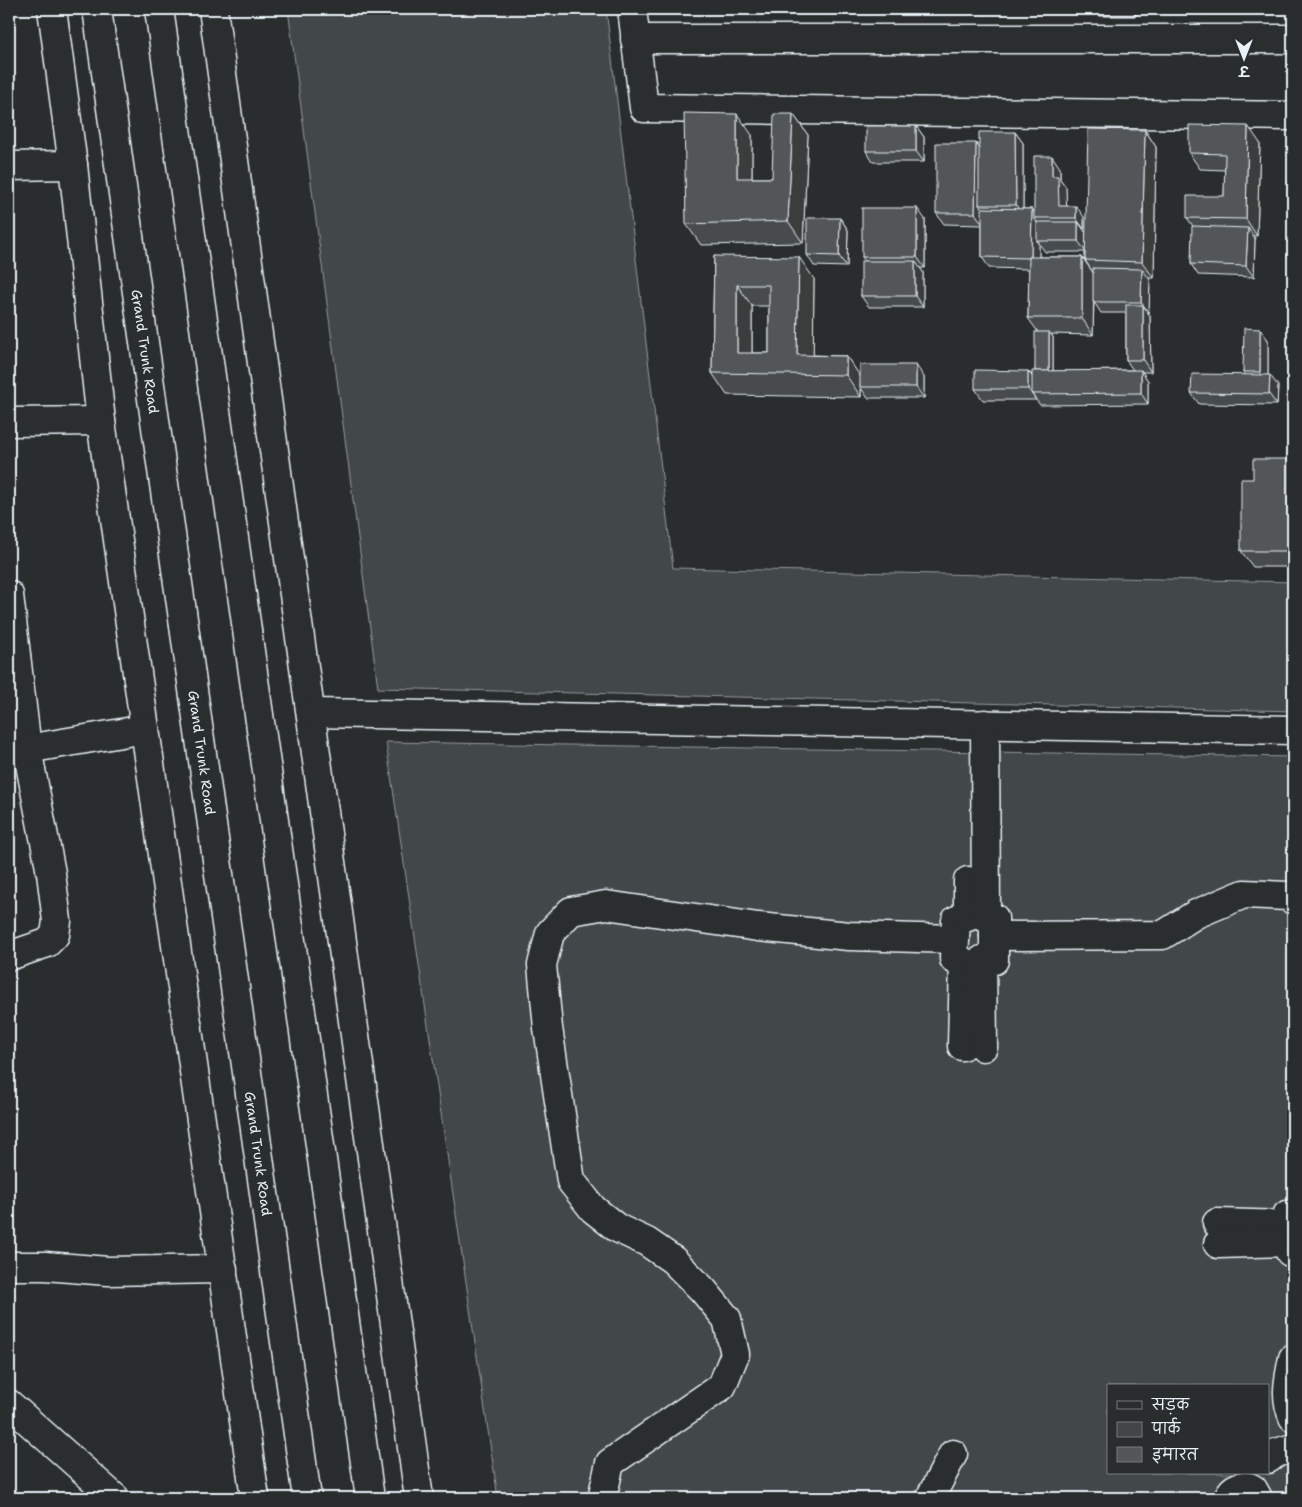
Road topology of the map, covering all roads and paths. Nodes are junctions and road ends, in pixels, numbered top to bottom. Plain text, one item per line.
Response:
1 (52, 9) edge
2 (97, 9) edge
3 (159, 9) edge
4 (213, 9) edge
5 (632, 9) edge
6 (635, 39) junction
7 (1293, 39) edge
8 (1293, 116) edge
9 (9, 166) edge
10 (73, 166) junction
11 (101, 421) junction
12 (9, 422) edge
13 (9, 595) edge
14 (312, 713) junction
15 (976, 723) junction
16 (145, 728) junction
17 (1293, 730) edge
18 (27, 749) junction
19 (1293, 900) edge
20 (994, 936) junction
21 (955, 939) junction
22 (9, 956) edge
23 (1293, 1214) edge
24 (1293, 1252) edge
25 (9, 1266) edge
26 (223, 1270) junction
27 (1293, 1358) edge
28 (9, 1404) edge
29 (1293, 1417) edge
30 (1293, 1448) edge
31 (953, 1454) dead end
32 (1270, 1458) edge
33 (115, 1498) edge
34 (256, 1498) edge
35 (307, 1498) edge
36 (370, 1498) edge
37 (419, 1498) edge
38 (605, 1498) edge
39 (930, 1498) edge

1 - 10 main road
2 - 35 main road, Grand Trunk Road
3 - 36 main road
4 - 14 main road
5 - 6 main road
6 - 7 main road
6 - 8 main road
9 - 10 main road
10 - 11 main road
11 - 12 main road
11 - 16 main road
13 - 18 main road
14 - 15 main road
14 - 37 main road
15 - 17 main road
15 - 20 main road
15 - 21 main road
16 - 18 main road
16 - 26 main road
18 - 22 main road
19 - 20 main road
20 - 21 main road
21 - 38 main road
23 - 24 main road
25 - 26 main road
26 - 34 main road
27 - 29 main road
28 - 33 main road
30 - 32 main road
31 - 39 main road

